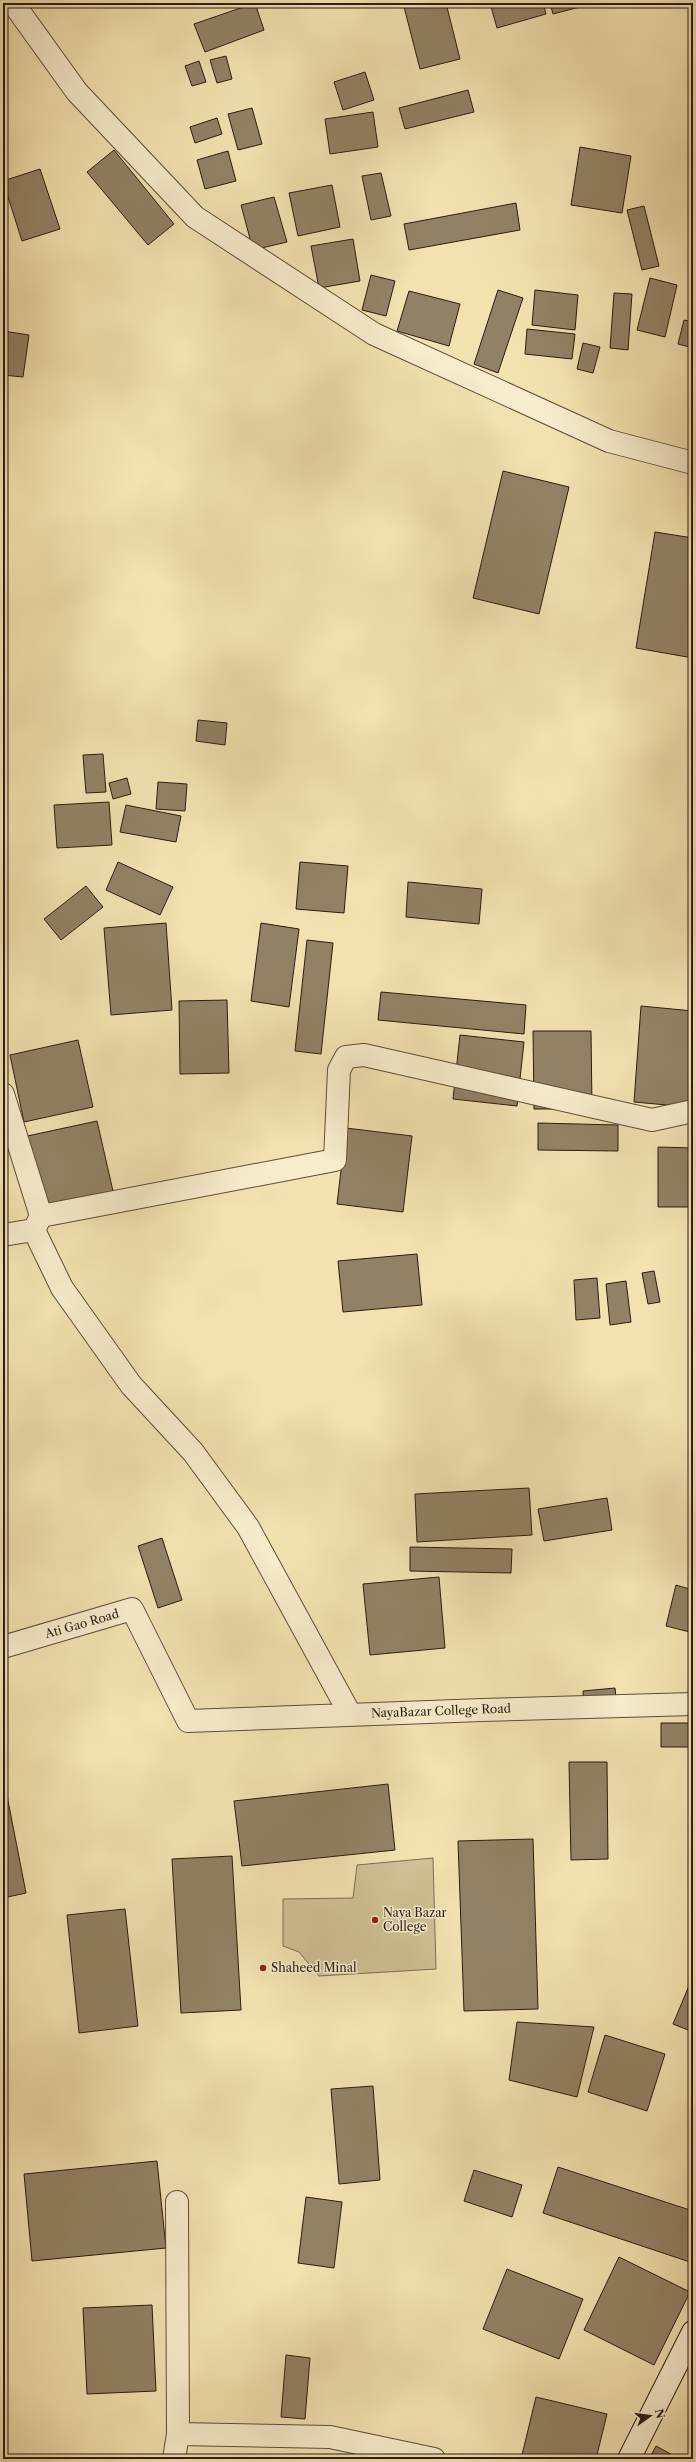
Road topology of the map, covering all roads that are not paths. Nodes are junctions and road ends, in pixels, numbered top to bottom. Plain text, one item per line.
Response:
1 (13, 3) edge
2 (693, 463) edge
3 (3, 1094) edge
4 (693, 1111) edge
5 (38, 1223) junction
6 (3, 1235) edge
7 (3, 1647) edge
8 (693, 1704) edge
9 (350, 1714) junction
10 (188, 1721) joint
11 (177, 2202) dead end
12 (693, 2332) edge
13 (178, 2434) junction
14 (174, 2459) edge
15 (434, 2459) edge
16 (629, 2459) edge

1 - 2 street
3 - 5 street
4 - 5 street
5 - 6 street
5 - 9 street
7 - 10 street, Ati Gao Road
8 - 9 street, NayaBazar College Road
9 - 10 street, NayaBazar College Road
11 - 13 street
12 - 16 street
13 - 14 street
13 - 15 street

